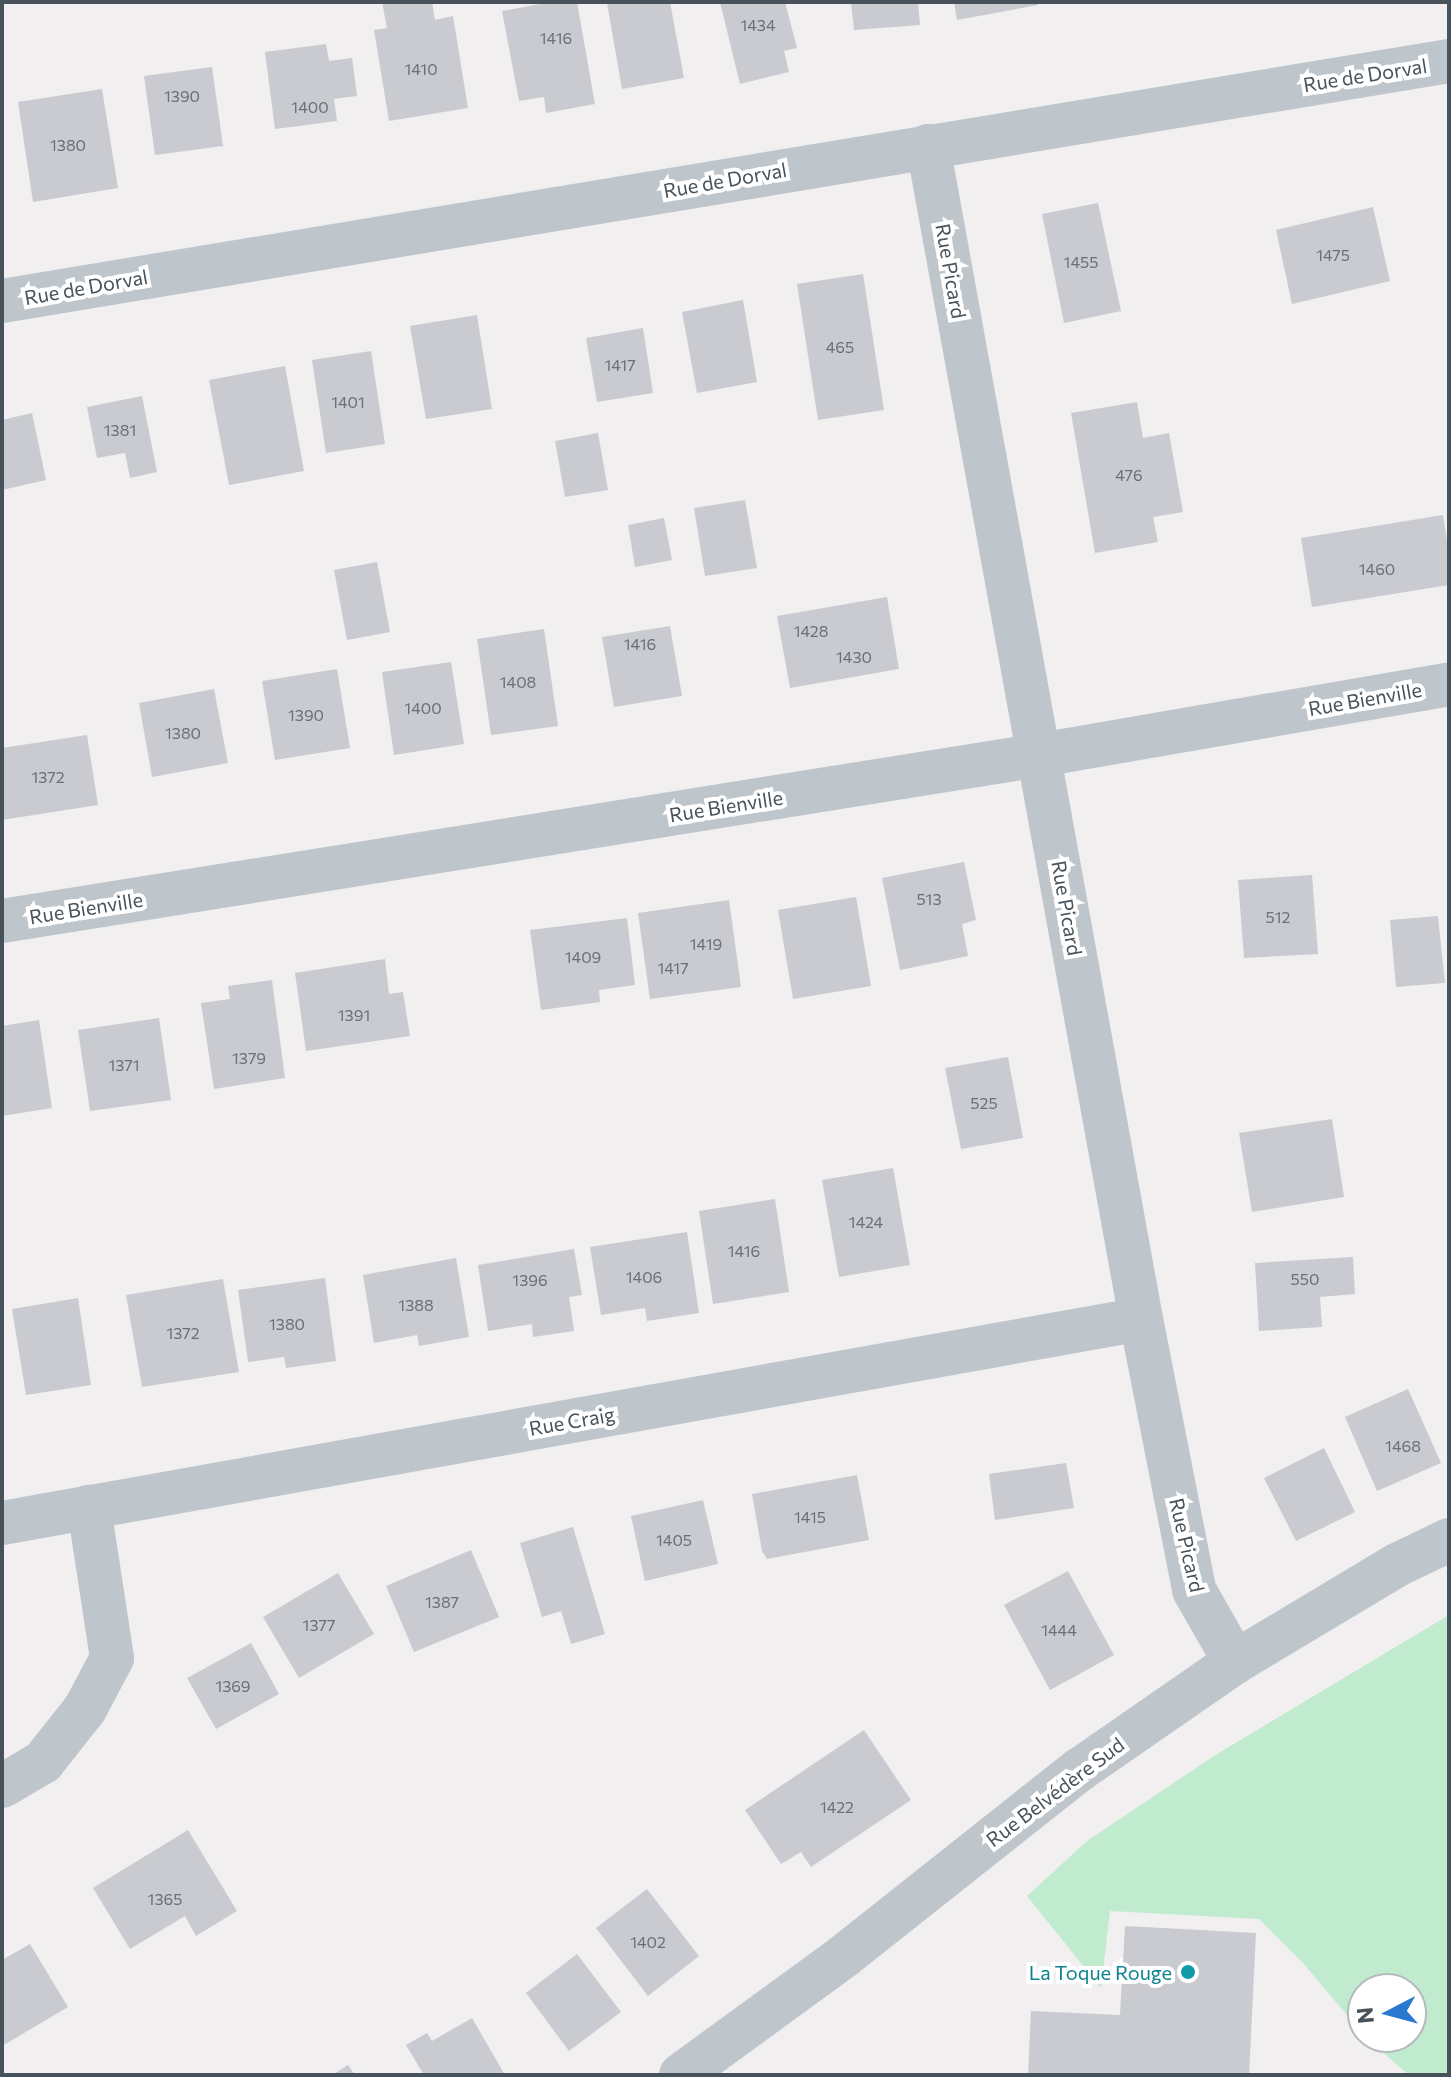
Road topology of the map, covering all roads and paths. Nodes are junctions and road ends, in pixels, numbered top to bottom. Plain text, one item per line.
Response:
1 (1449, 61) edge
2 (928, 146) junction
3 (2, 301) edge
4 (1449, 684) edge
5 (1040, 755) junction
6 (2, 921) edge
7 (1141, 1319) junction
8 (89, 1507) junction
9 (2, 1523) edge
10 (1449, 1540) edge
11 (1235, 1662) junction
12 (2, 1786) edge
13 (681, 2075) edge

1 - 2 street, Rue de Dorval
2 - 3 street, Rue de Dorval
2 - 5 street, Rue Picard
4 - 5 street, Rue Bienville
5 - 6 street, Rue Bienville
5 - 7 street, Rue Picard
7 - 8 street, Rue Craig
7 - 11 street, Rue Picard
8 - 9 street, Rue Craig
8 - 12 street
10 - 11 street, Rue Belvédère Sud
11 - 13 street, Rue Belvédère Sud

